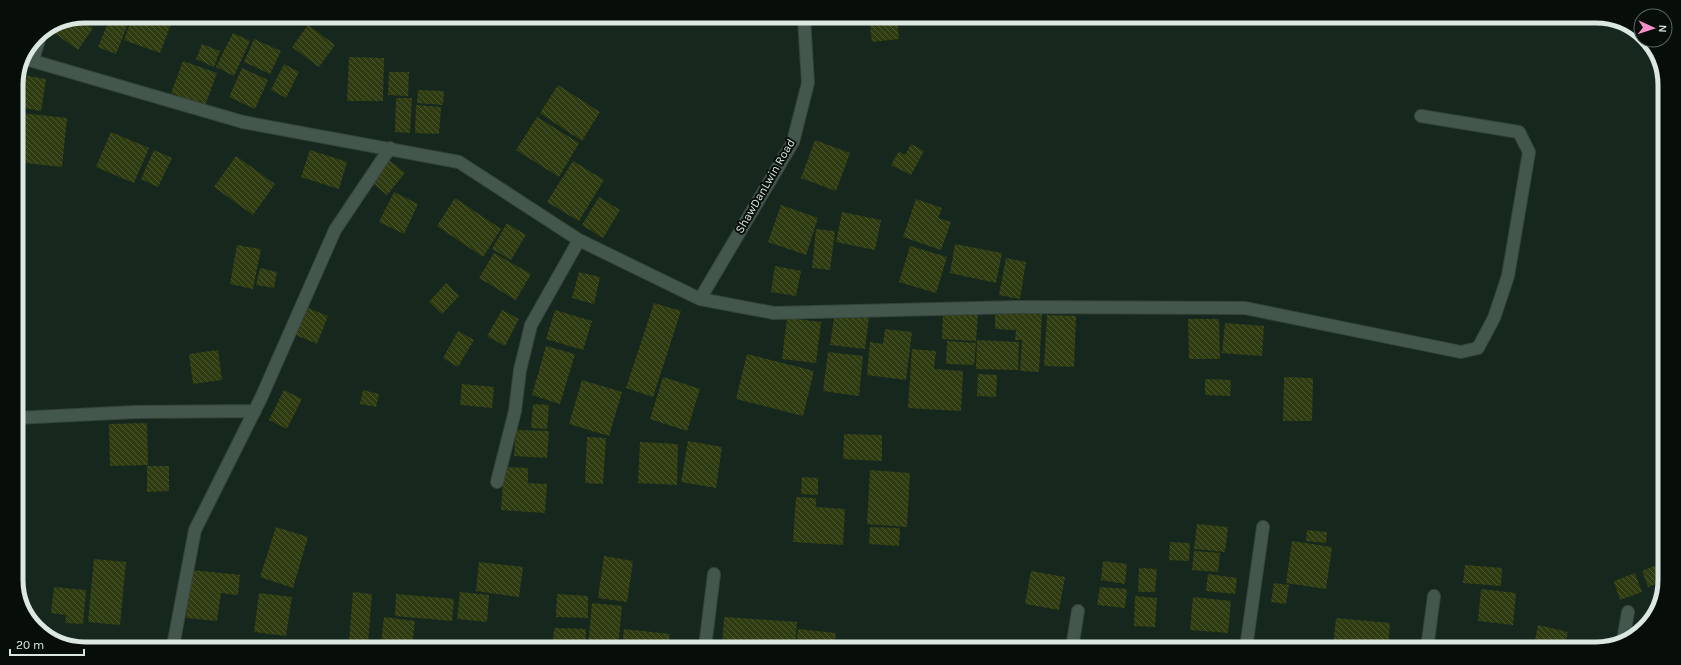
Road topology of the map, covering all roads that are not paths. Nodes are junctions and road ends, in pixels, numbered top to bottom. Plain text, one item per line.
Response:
1 (804, 23) edge
2 (29, 60) edge
3 (1421, 116) dead end
4 (390, 148) junction
5 (579, 240) junction
6 (700, 299) junction
7 (255, 411) junction
8 (23, 418) edge
9 (497, 482) dead end
10 (1263, 527) dead end
11 (714, 574) dead end
12 (1434, 596) dead end
13 (1078, 611) dead end
14 (1628, 612) dead end
15 (1624, 635) edge
16 (174, 642) edge
17 (706, 642) edge
18 (1073, 642) edge
19 (1247, 642) edge
20 (1428, 642) edge

1 - 6 street, ShawDanLwin Road
2 - 4 street
3 - 6 street
4 - 5 street
4 - 7 street
5 - 6 street
5 - 9 street
7 - 8 street
7 - 16 street
10 - 19 street
11 - 17 street
12 - 20 street
13 - 18 street
14 - 15 street

